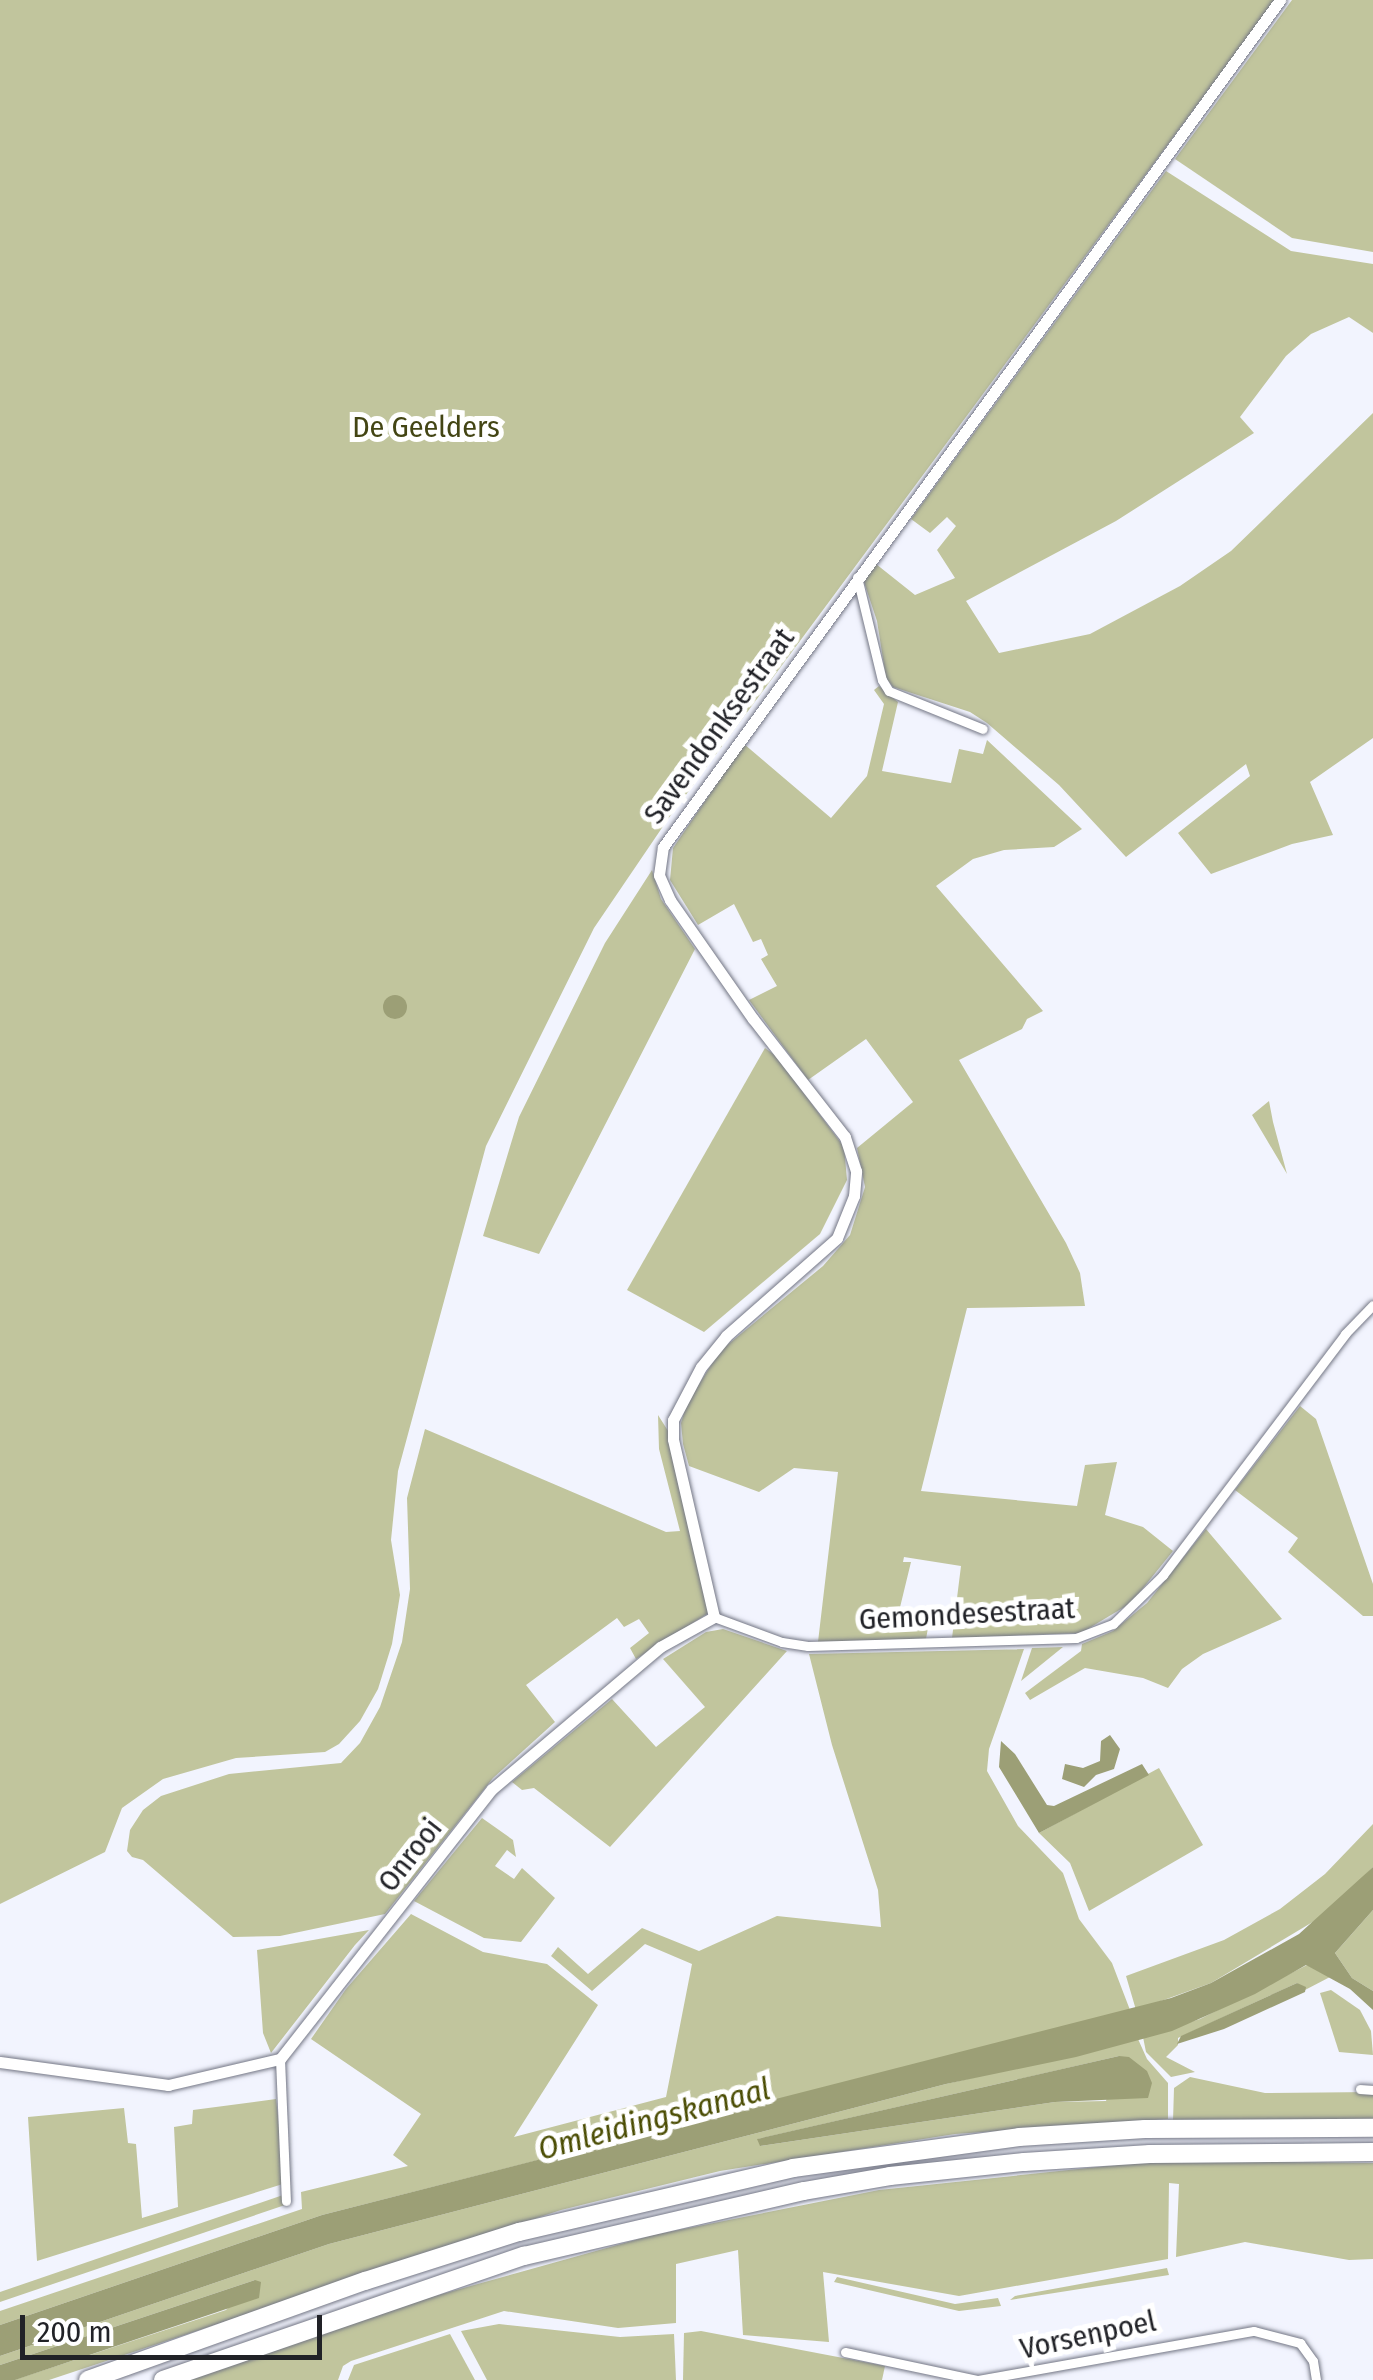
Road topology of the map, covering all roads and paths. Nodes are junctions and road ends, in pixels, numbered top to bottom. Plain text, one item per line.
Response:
1 (1280, 0) edge
2 (857, 576) junction
3 (983, 729) dead end
4 (1373, 1305) edge
5 (714, 1617) junction
6 (280, 2060) junction
7 (0, 2062) edge
8 (1360, 2089) dead end
9 (1373, 2090) edge
10 (1373, 2128) edge
11 (1373, 2152) edge
12 (286, 2202) dead end
13 (844, 2352) dead end
14 (1055, 2368) junction
15 (88, 2380) edge
16 (163, 2380) edge
17 (1056, 2380) edge
18 (1316, 2380) edge

1 - 2 street, Savendonksestraat
2 - 3 street
2 - 5 street, Savendonksestraat
4 - 5 street, Gemondesestraat
5 - 6 street, Onrooi
6 - 7 street
6 - 12 street
8 - 9 street
10 - 15 highway
11 - 16 highway
13 - 14 street, Vorsenpoel
14 - 17 street
14 - 18 street, Vorsenpoel

